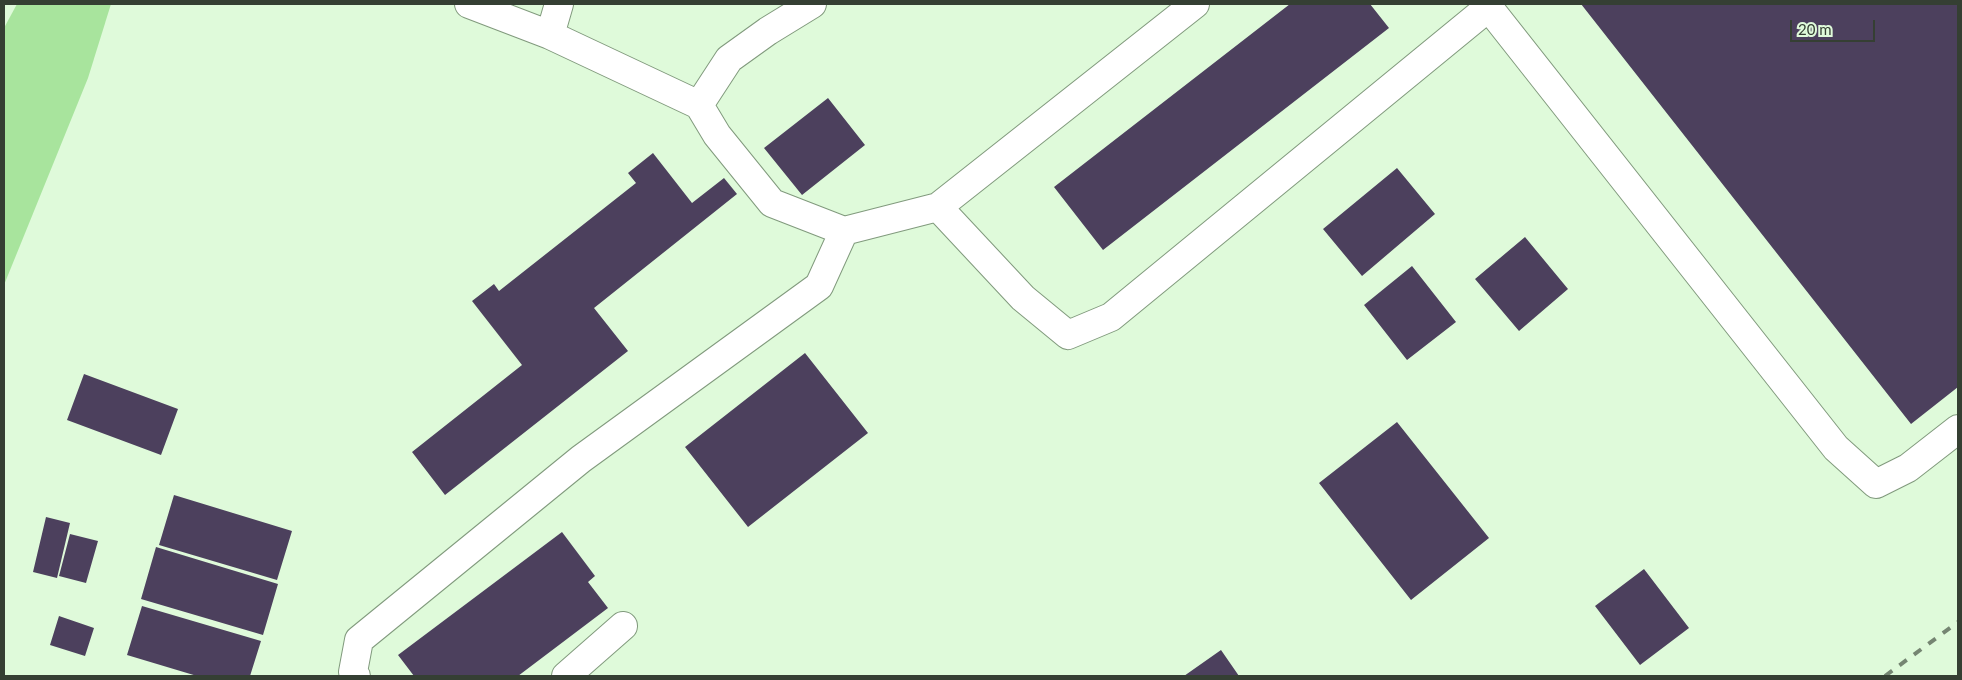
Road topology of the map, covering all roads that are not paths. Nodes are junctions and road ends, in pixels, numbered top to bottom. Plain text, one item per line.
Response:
1 (469, 4) edge
2 (559, 4) edge
3 (812, 4) edge
4 (1196, 4) edge
5 (1488, 5) edge
6 (550, 35) junction
7 (699, 104) junction
8 (938, 207) junction
9 (844, 231) junction
10 (1958, 429) edge
11 (623, 626) dead end
12 (356, 676) edge
13 (566, 676) edge

1 - 6 lane
2 - 6 lane
3 - 7 lane
4 - 8 lane
5 - 8 lane
5 - 10 lane
6 - 7 lane
7 - 9 lane
8 - 9 lane
9 - 12 lane
11 - 13 lane

